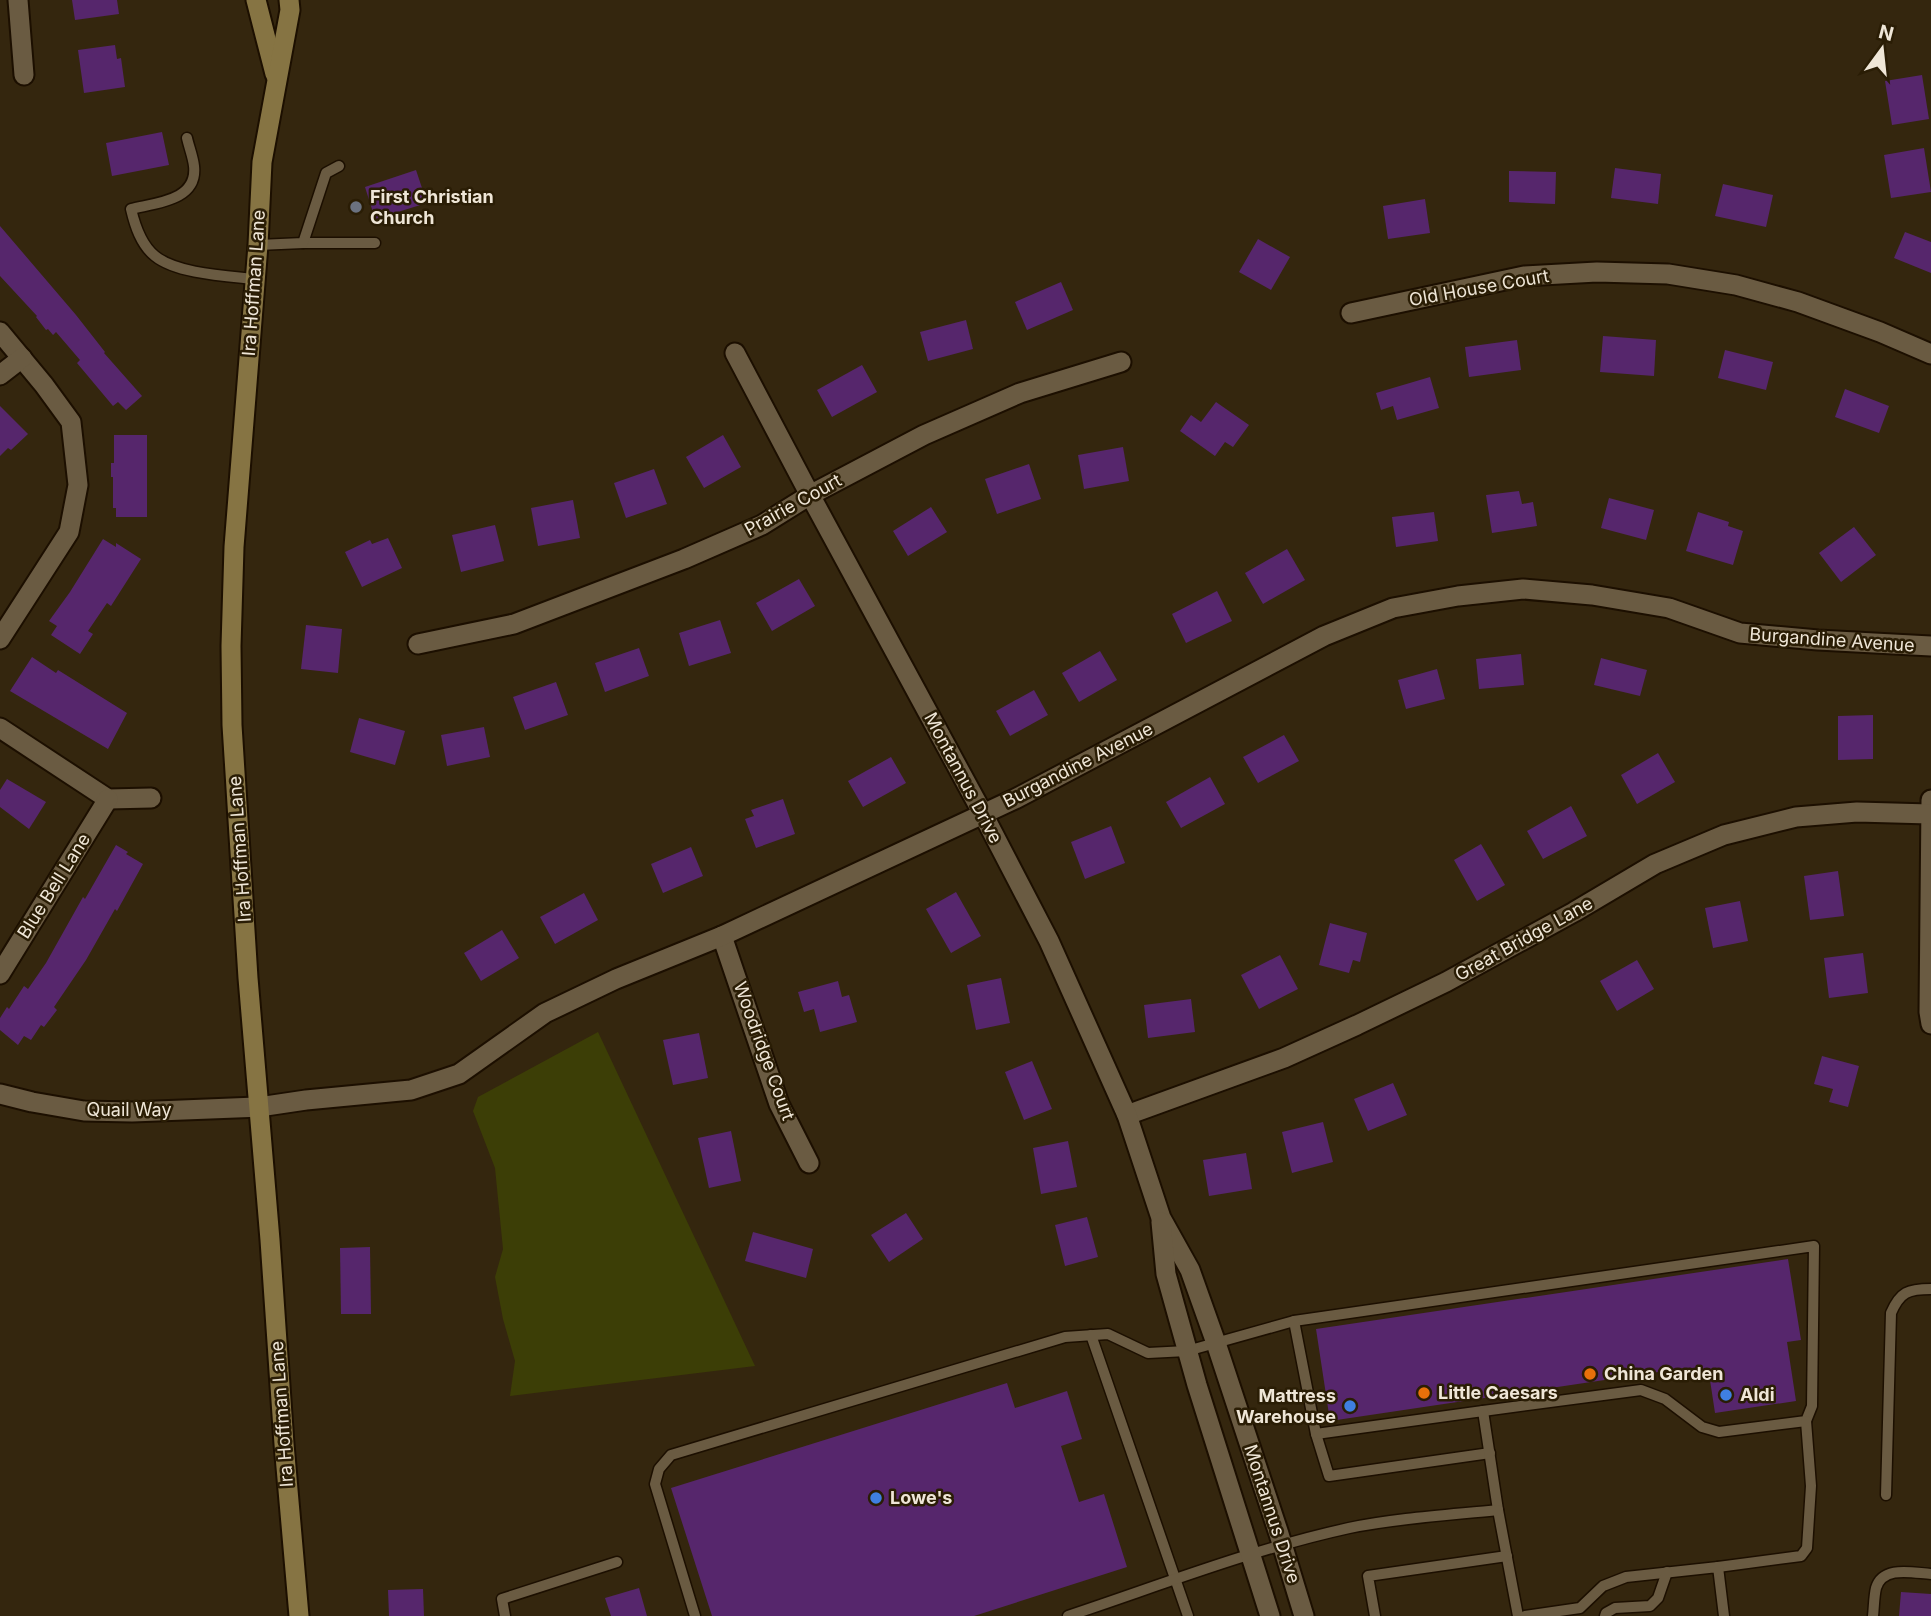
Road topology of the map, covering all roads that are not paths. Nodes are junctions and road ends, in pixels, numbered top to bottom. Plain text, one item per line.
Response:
1 (18, 0) edge
2 (256, 0) edge
3 (289, 0) edge
4 (24, 75) dead end
5 (276, 82) junction
6 (187, 138) dead end
7 (340, 166) dead end
8 (303, 243) junction
9 (375, 243) dead end
10 (258, 245) junction
11 (255, 279) junction
12 (1350, 313) dead end
13 (0, 332) edge
14 (735, 353) dead end
15 (1931, 354) edge
16 (22, 358) junction
17 (1121, 362) dead end
18 (0, 375) edge
19 (810, 495) junction
20 (0, 639) edge
21 (418, 645) dead end
22 (1931, 646) edge
23 (0, 728) edge
24 (151, 798) dead end
25 (108, 799) junction
26 (1931, 800) edge
27 (982, 814) junction
28 (1930, 814) edge
29 (722, 936) junction
30 (0, 974) edge
31 (1931, 1024) edge
32 (0, 1094) edge
33 (259, 1107) junction
34 (1127, 1115) junction
35 (810, 1163) dead end
36 (1161, 1218) junction
37 (1931, 1289) edge
38 (1294, 1321) junction
39 (1091, 1335) junction
40 (1216, 1343) junction
41 (1187, 1351) junction
42 (1483, 1411) junction
43 (1806, 1421) junction
44 (1316, 1434) junction
45 (1490, 1453) junction
46 (1886, 1495) dead end
47 (1498, 1510) junction
48 (1282, 1545) junction
49 (1251, 1554) junction
50 (1507, 1556) junction
51 (617, 1562) dead end
52 (1718, 1567) junction
53 (1667, 1572) junction
54 (1931, 1574) edge
55 (1175, 1580) junction
56 (1581, 1612) edge
57 (299, 1616) edge
58 (505, 1616) edge
59 (695, 1616) edge
60 (1068, 1616) edge
61 (1188, 1616) edge
62 (1270, 1616) edge
63 (1304, 1616) edge
64 (1375, 1616) edge
65 (1518, 1616) edge
66 (1525, 1616) edge
67 (1605, 1616) edge
68 (1724, 1616) edge
69 (1873, 1616) edge

1 - 4 street
2 - 5 main road, Ira Hoffman Lane
3 - 5 main road, Ira Hoffman Lane
5 - 10 main road, Ira Hoffman Lane
6 - 11 lane
7 - 8 lane
8 - 9 lane
8 - 10 lane
10 - 11 main road, Ira Hoffman Lane
11 - 33 main road, Ira Hoffman Lane
12 - 15 street, Old House Court
13 - 16 street
14 - 19 street, Montannus Drive
16 - 18 street
16 - 20 street
17 - 19 street, Prairie Court
19 - 21 street, Prairie Court
19 - 27 street, Montannus Drive
22 - 27 street, Burgandine Avenue
23 - 25 street
24 - 25 street
25 - 30 street, Blue Bell Lane
26 - 28 street
27 - 29 street, Burgandine Avenue
27 - 34 street, Montannus Drive
28 - 31 street
28 - 34 street, Great Bridge Lane
29 - 33 street, Burgandine Avenue
29 - 35 street, Woodridge Court
32 - 33 street, Quail Way
33 - 57 main road, Ira Hoffman Lane
34 - 36 street, Montannus Drive
36 - 40 street, Montannus Drive
36 - 41 street, Montannus Drive
37 - 46 lane
38 - 40 lane
38 - 43 lane
38 - 44 lane
39 - 41 lane
39 - 55 lane
39 - 59 lane
40 - 41 lane
40 - 48 street, Montannus Drive
41 - 49 street, Montannus Drive
42 - 43 lane
42 - 44 lane
42 - 45 lane
43 - 52 lane
44 - 45 lane
45 - 47 lane
47 - 48 lane
47 - 50 lane
48 - 49 lane
48 - 63 street, Montannus Drive
49 - 55 lane
49 - 62 street, Montannus Drive
50 - 64 lane
50 - 65 lane
51 - 58 lane
52 - 53 lane
52 - 68 lane
53 - 56 lane
53 - 67 lane
54 - 69 lane
55 - 60 lane
55 - 61 lane
56 - 66 lane

